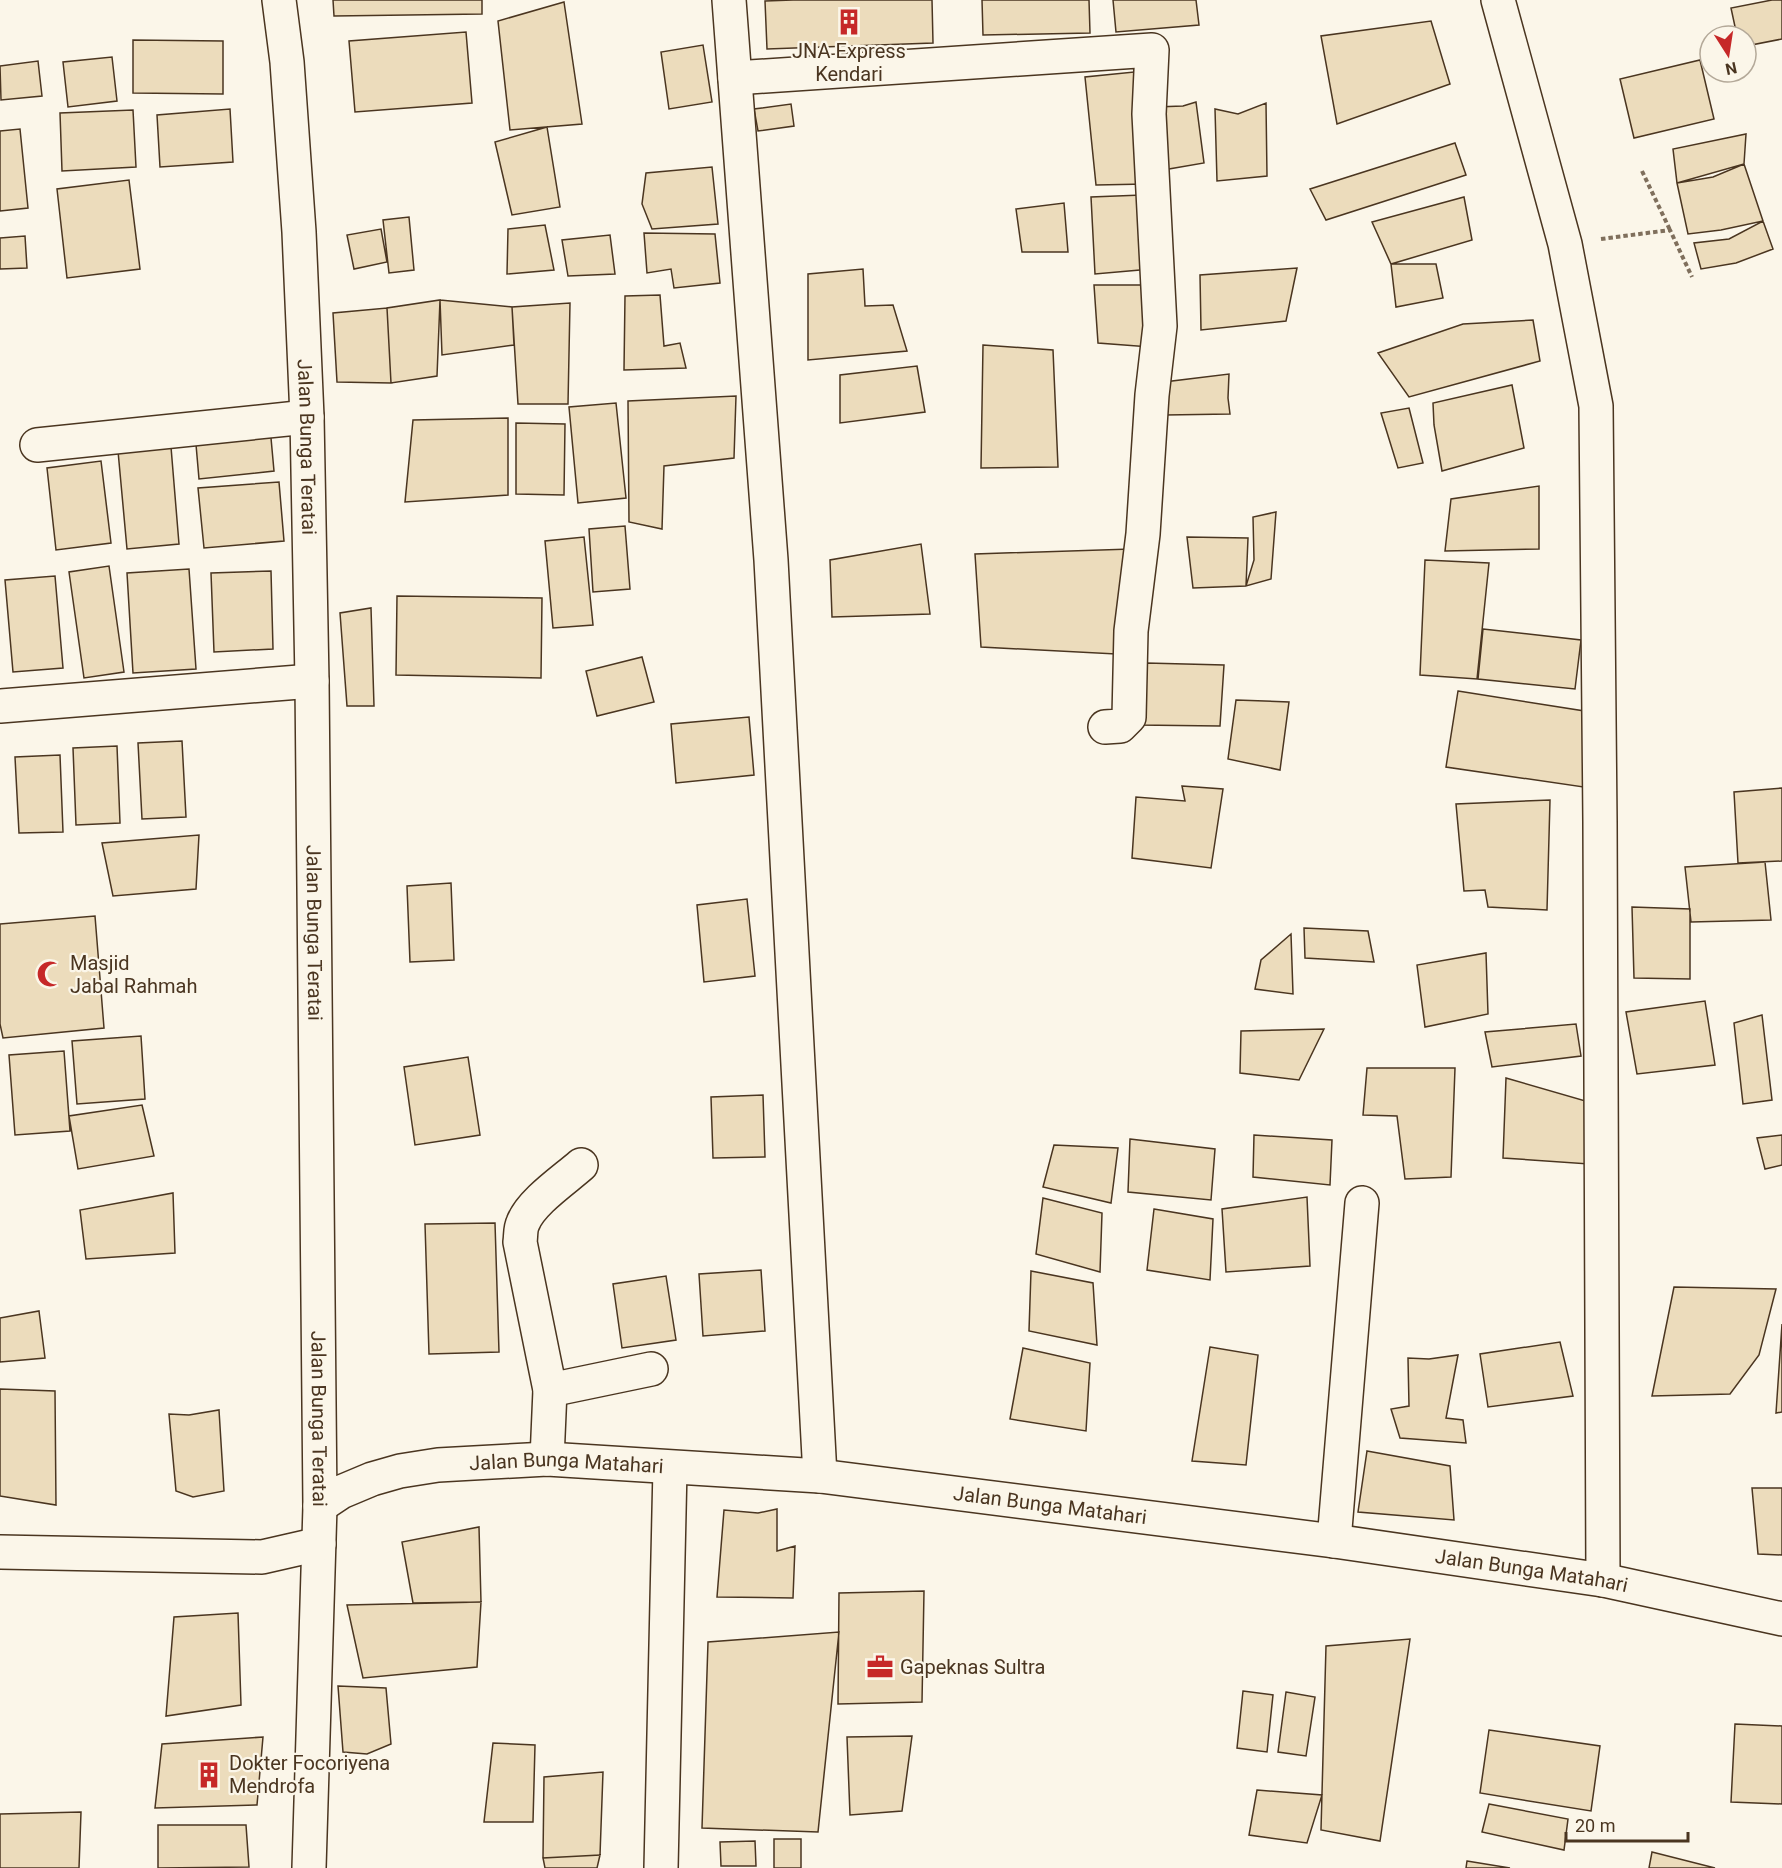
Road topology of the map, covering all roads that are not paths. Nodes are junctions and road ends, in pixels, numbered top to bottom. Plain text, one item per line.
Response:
1 (279, 0) edge
2 (729, 0) edge
3 (1498, 0) edge
4 (735, 78) junction
5 (307, 417) junction
6 (37, 445) dead end
7 (312, 681) junction
8 (0, 706) edge
9 (1105, 727) dead end
10 (581, 1165) dead end
11 (1362, 1203) dead end
12 (651, 1369) dead end
13 (550, 1390) junction
14 (547, 1459) junction
15 (670, 1468) junction
16 (820, 1476) junction
17 (320, 1506) junction
18 (1334, 1541) junction
19 (319, 1544) junction
20 (0, 1552) edge
21 (1603, 1580) junction
22 (1782, 1619) edge
23 (309, 1868) edge
24 (661, 1868) edge

1 - 5 street, Jalan Bunga Teratai
2 - 4 street
3 - 21 street
4 - 9 street
4 - 16 street
5 - 6 street
5 - 7 street, Jalan Bunga Teratai
7 - 8 street
7 - 17 street, Jalan Bunga Teratai
10 - 13 street
11 - 18 street
12 - 13 street
13 - 14 street
14 - 15 street, Jalan Bunga Matahari
14 - 17 street, Jalan Bunga Matahari
15 - 16 street, Jalan Bunga Matahari
15 - 24 street
16 - 18 street, Jalan Bunga Matahari
17 - 19 street, Jalan Bunga Teratai
18 - 21 street, Jalan Bunga Matahari
19 - 20 street
19 - 23 street, Jalan Bunga Teratai
21 - 22 street, Jalan Bunga Matahari

